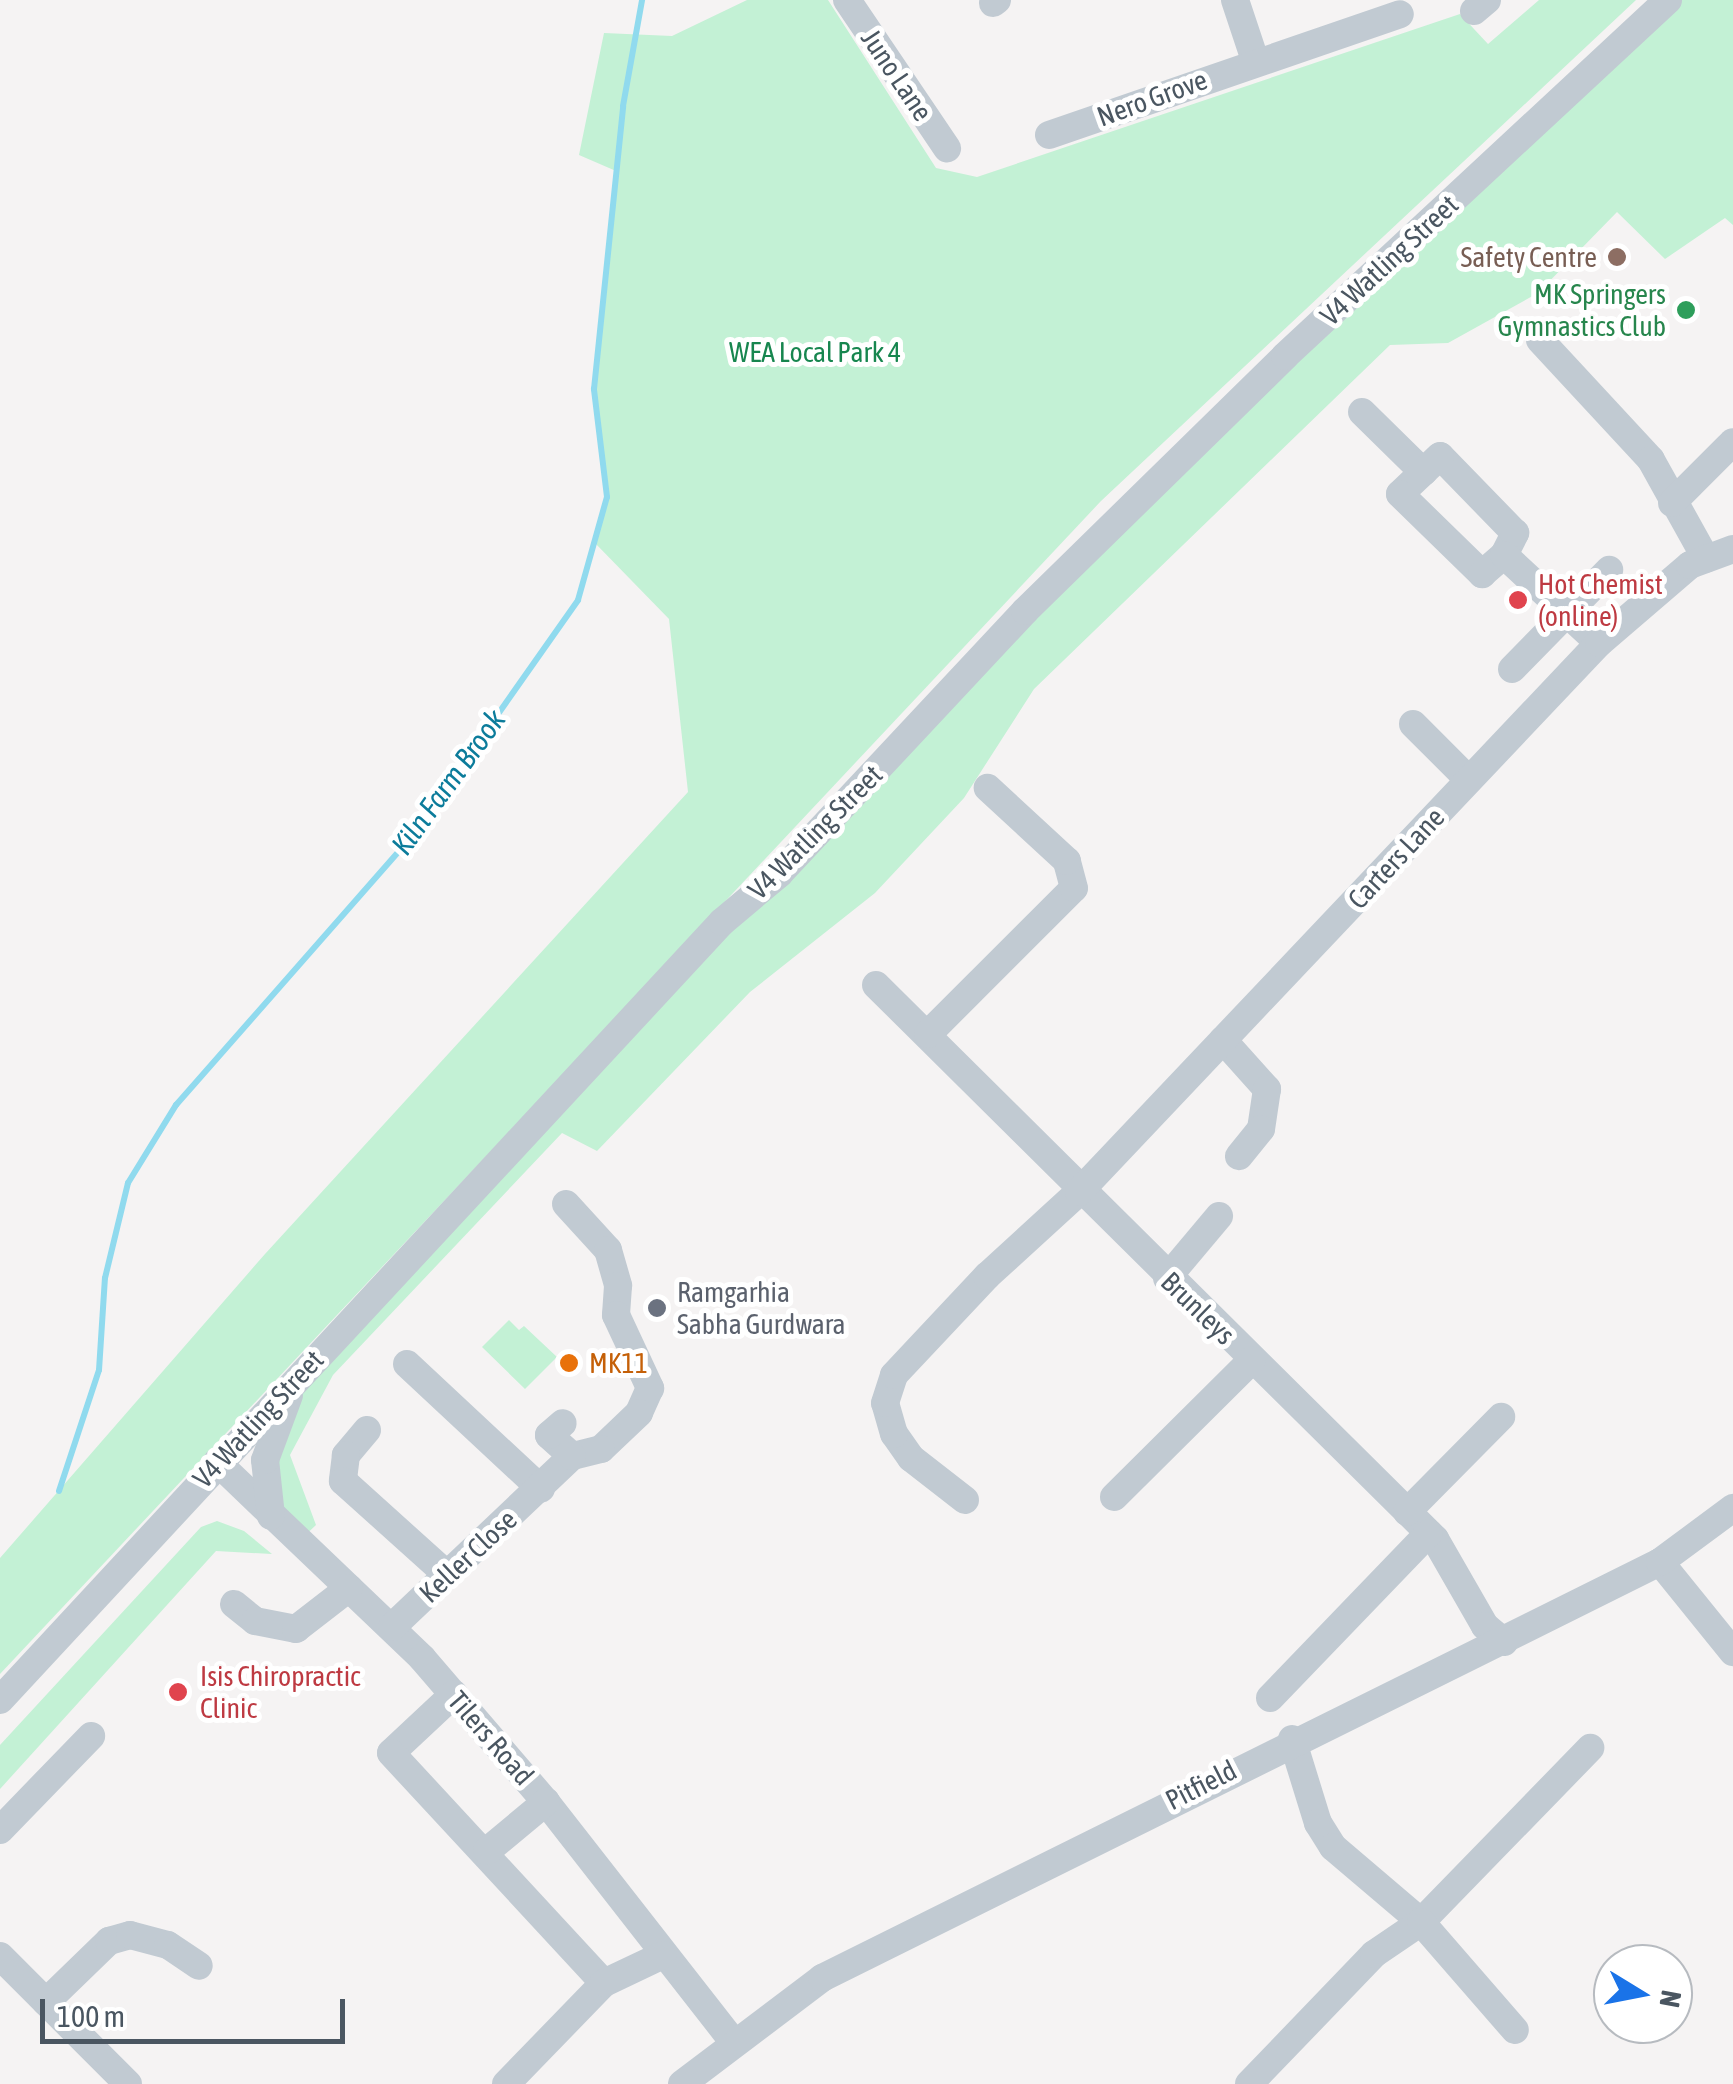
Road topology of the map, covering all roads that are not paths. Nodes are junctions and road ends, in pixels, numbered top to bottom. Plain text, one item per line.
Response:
1 (1235, 0) edge
2 (1668, 0) edge
3 (849, 1) edge
4 (1400, 14) dead end
5 (1255, 60) junction
6 (1048, 135) dead end
7 (946, 148) dead end
8 (1540, 340) dead end
9 (1362, 412) dead end
10 (1733, 442) edge
11 (1423, 472) junction
12 (1672, 503) junction
13 (1720, 554) edge
14 (1504, 555) junction
15 (1609, 570) dead end
16 (1566, 612) junction
17 (1600, 643) junction
18 (1512, 669) dead end
19 (1413, 724) dead end
20 (1469, 780) junction
21 (988, 788) dead end
22 (876, 985) dead end
23 (928, 1034) junction
24 (1223, 1040) junction
25 (1239, 1156) dead end
26 (1079, 1192) junction
27 (566, 1204) dead end
28 (1218, 1216) dead end
29 (1167, 1278) junction
30 (1252, 1360) junction
31 (407, 1364) dead end
32 (295, 1380) junction
33 (1501, 1417) dead end
34 (563, 1423) dead end
35 (367, 1430) dead end
36 (572, 1456) junction
37 (217, 1462) junction
38 (543, 1487) junction
39 (1114, 1497) dead end
40 (964, 1500) dead end
41 (1733, 1508) edge
42 (1407, 1512) junction
43 (272, 1516) junction
44 (1430, 1533) junction
45 (1660, 1562) junction
46 (446, 1572) junction
47 (349, 1588) junction
48 (234, 1604) dead end
49 (392, 1627) junction
50 (1504, 1642) junction
51 (1733, 1652) edge
52 (454, 1694) junction
53 (1270, 1698) dead end
54 (0, 1700) edge
55 (91, 1736) dead end
56 (1292, 1739) junction
57 (1590, 1748) dead end
58 (546, 1802) junction
59 (0, 1830) edge
60 (487, 1852) junction
61 (1421, 1922) junction
62 (662, 1955) junction
63 (0, 1956) edge
64 (199, 1966) dead end
65 (604, 1982) junction
66 (46, 2002) junction
67 (1515, 2030) dead end
68 (733, 2041) junction
69 (112, 2079) edge
70 (506, 2084) edge
71 (682, 2084) edge
72 (1249, 2084) edge

1 - 5 street
2 - 32 street, V4 Watling Street
3 - 7 street, Juno Lane
4 - 5 street, Nero Grove
5 - 6 street, Nero Grove
8 - 12 street
9 - 11 street
10 - 12 street
11 - 14 street
11 - 14 street
12 - 13 street
13 - 17 street, Carters Lane
14 - 16 street
15 - 16 street
16 - 17 street
16 - 18 street
17 - 20 street, Carters Lane
19 - 20 street
20 - 24 street, Carters Lane
21 - 23 street
22 - 23 street, Brunleys
23 - 26 street, Brunleys
24 - 25 street
24 - 26 street, Carters Lane
26 - 29 street, Brunleys
26 - 40 street, Carters Lane
27 - 36 street
28 - 29 street
29 - 30 street, Brunleys
30 - 39 street
30 - 42 street, Brunleys
31 - 38 street
32 - 37 street, V4 Watling Street
32 - 43 street
33 - 42 street
34 - 36 street
35 - 46 street
36 - 38 street, Keller Close
37 - 43 street, Tilers Road
37 - 54 street, V4 Watling Street
38 - 46 street, Keller Close
41 - 45 street, Pitfield
42 - 44 street, Brunleys
43 - 47 street, Tilers Road
44 - 50 street, Brunleys
44 - 53 street
45 - 50 street, Pitfield
45 - 51 street
46 - 49 street, Keller Close
47 - 48 street
47 - 49 street, Tilers Road
49 - 52 street, Tilers Road
50 - 56 street, Pitfield
52 - 58 street, Tilers Road
52 - 60 street
55 - 59 street
56 - 61 street
56 - 68 street, Pitfield
57 - 61 street
58 - 60 street
58 - 62 street, Tilers Road
60 - 65 street
61 - 67 street
61 - 72 street
62 - 65 street
62 - 68 street, Tilers Road
63 - 66 street
64 - 66 street
65 - 70 street
66 - 69 street
68 - 71 street, Pitfield

